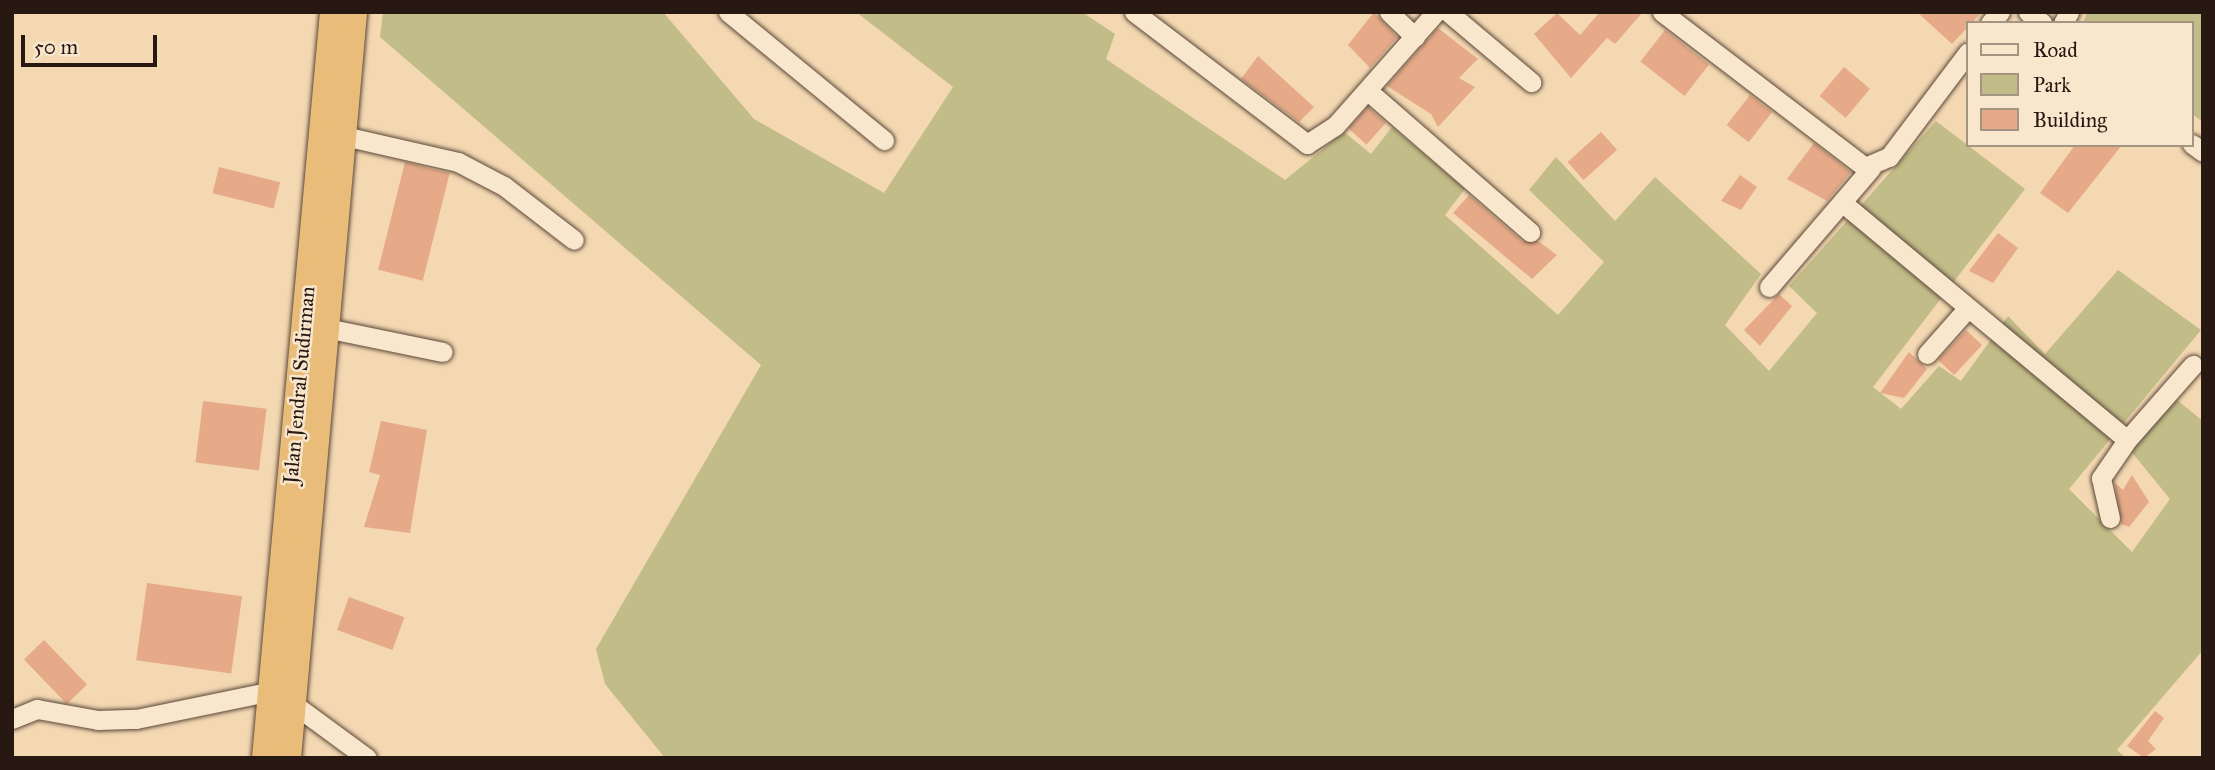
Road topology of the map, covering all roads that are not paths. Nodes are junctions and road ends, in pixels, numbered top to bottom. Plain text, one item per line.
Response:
1 (334, 12) edge
2 (353, 12) edge
3 (728, 12) edge
4 (1134, 12) edge
5 (1389, 12) edge
6 (1436, 12) edge
7 (1448, 12) edge
8 (1662, 12) edge
9 (1415, 37) junction
10 (1966, 55) edge
11 (1531, 82) dead end
12 (1368, 91) junction
13 (344, 136) junction
14 (884, 140) dead end
15 (1871, 168) junction
16 (1844, 204) junction
17 (1530, 232) dead end
18 (574, 240) dead end
19 (1769, 287) dead end
20 (1966, 310) junction
21 (326, 328) junction
22 (443, 352) dead end
23 (1927, 354) dead end
24 (2193, 365) dead end
25 (2127, 440) junction
26 (2110, 518) dead end
27 (282, 697) junction
28 (12, 719) edge
29 (266, 758) edge
30 (287, 758) edge
31 (367, 758) edge

1 - 27 highway, Jalan Jendral Sudirman
2 - 13 highway, Jalan Jendral Sudirman
3 - 14 street
4 - 12 street
5 - 9 street
6 - 9 street
7 - 11 street
8 - 15 street
9 - 12 street
10 - 15 street
12 - 17 street
13 - 18 street
13 - 21 highway, Jalan Jendral Sudirman
15 - 16 street
16 - 19 street
16 - 20 street
20 - 23 street
20 - 25 street
21 - 22 street
21 - 27 highway, Jalan Jendral Sudirman
24 - 25 street
25 - 26 street
27 - 28 street
27 - 29 highway, Jalan Jendral Sudirman
27 - 30 highway, Jalan Jendral Sudirman
27 - 31 street

